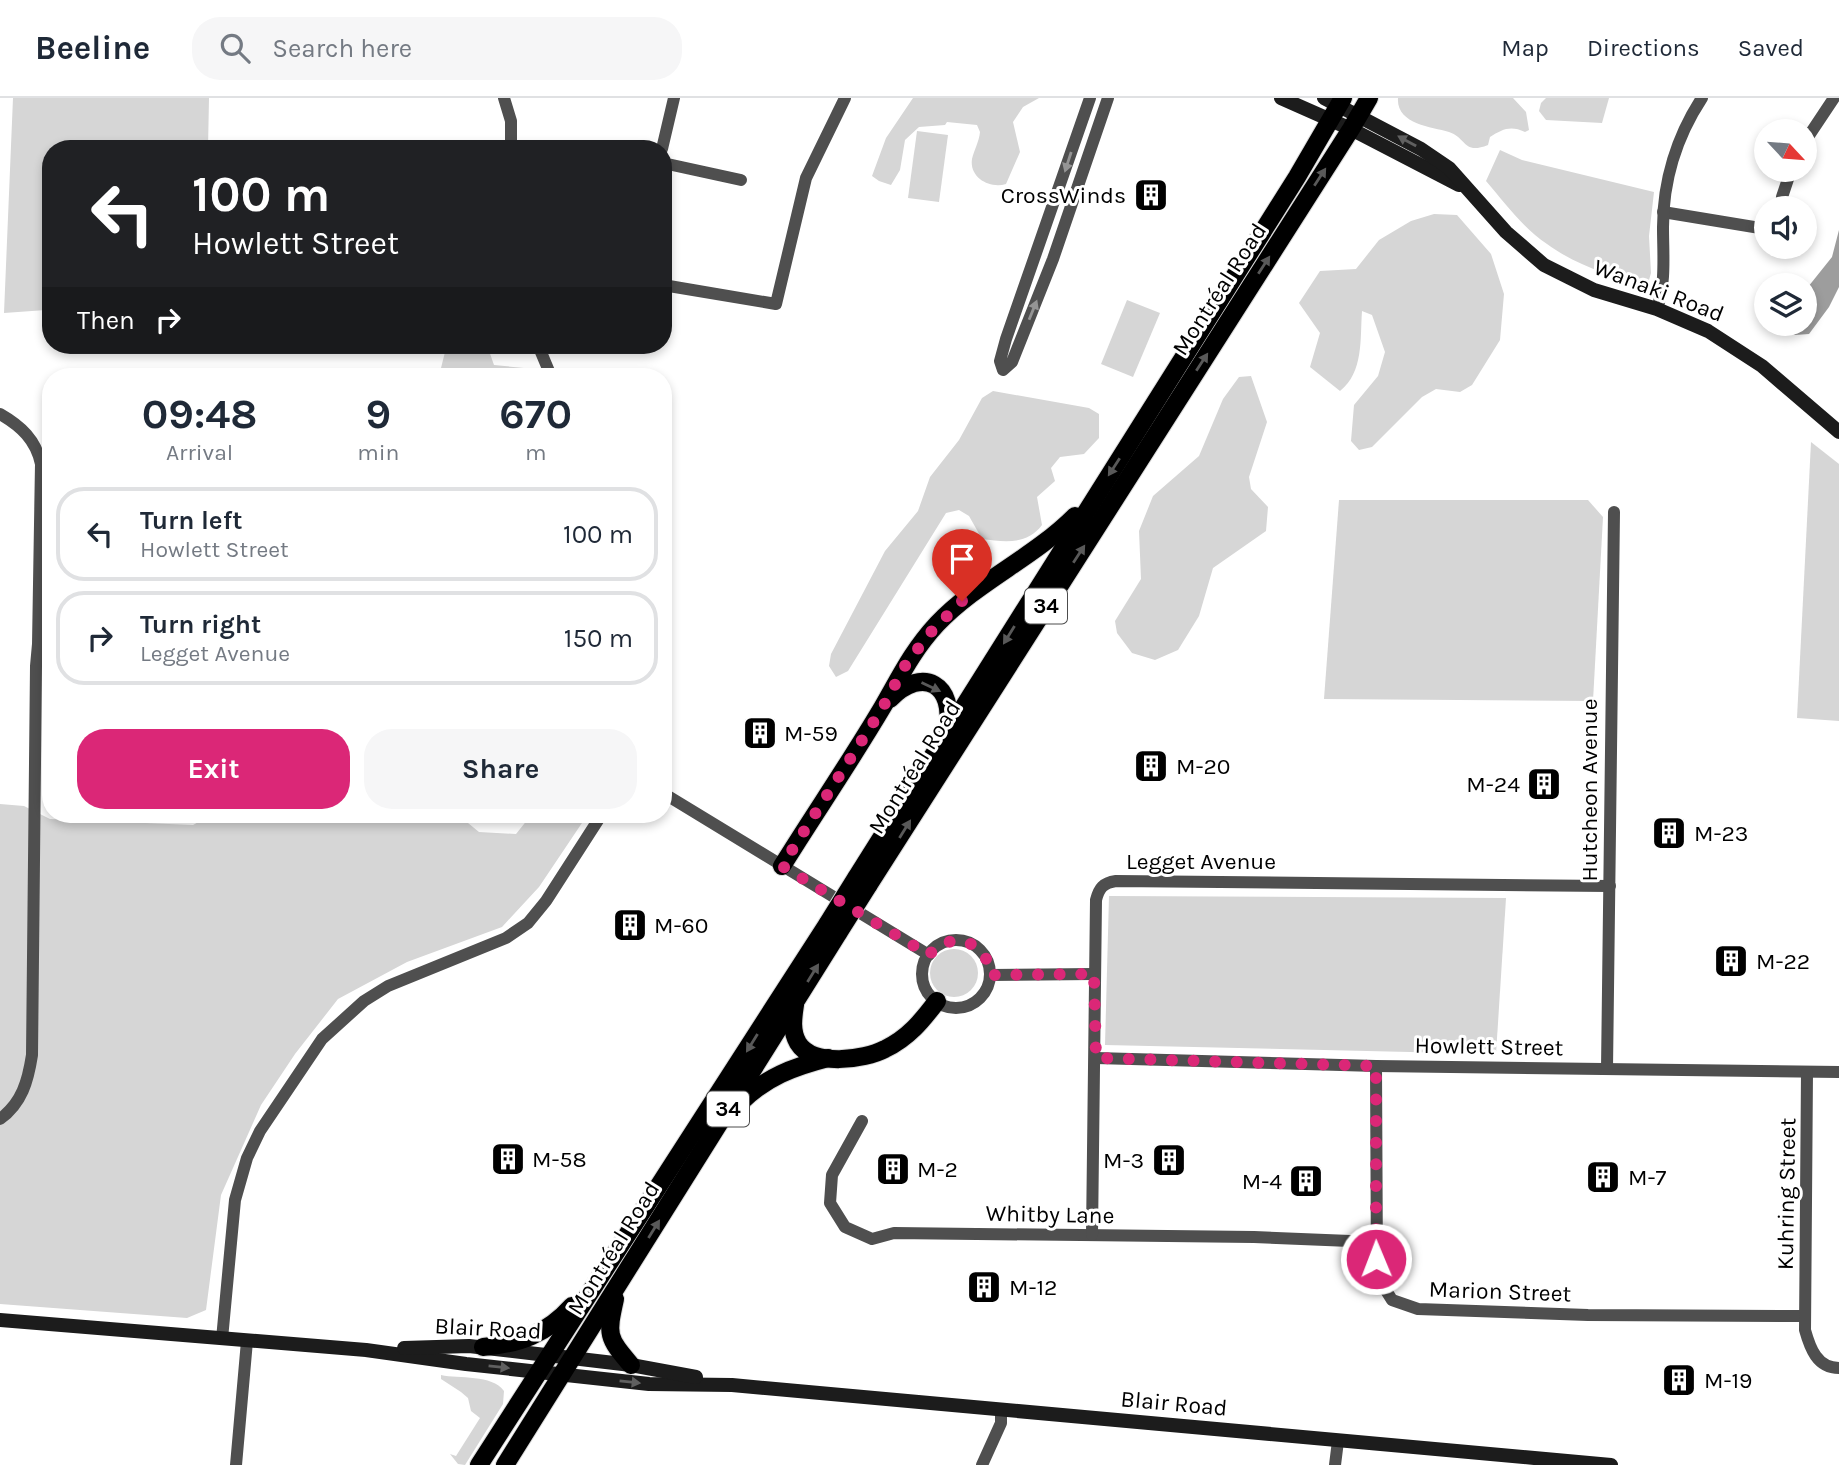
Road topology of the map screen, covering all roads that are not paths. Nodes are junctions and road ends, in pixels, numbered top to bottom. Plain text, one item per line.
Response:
1 (504, 98) edge
2 (674, 98) edge
3 (845, 98) edge
4 (1090, 98) edge
5 (1108, 98) edge
6 (1281, 98) edge
7 (1369, 98) edge
8 (1702, 98) edge
9 (1834, 98) edge
10 (1334, 105) edge
11 (1355, 122) junction
12 (1817, 124) edge
13 (511, 140) edge
14 (664, 140) edge
15 (672, 165) edge
16 (741, 180) dead end
17 (1663, 212) junction
18 (1754, 227) edge
19 (672, 287) edge
20 (1657, 309) junction
21 (0, 414) edge
22 (1839, 432) edge
23 (42, 473) edge
24 (1097, 494) junction
25 (1614, 512) dead end
26 (42, 576) edge
27 (883, 707) junction
28 (946, 737) junction
29 (672, 799) edge
30 (596, 823) edge
31 (782, 866) junction
32 (862, 882) junction
33 (1610, 886) junction
34 (833, 927) junction
35 (929, 955) junction
36 (1094, 974) junction
37 (990, 975) junction
38 (937, 1001) junction
39 (795, 1002) junction
40 (828, 1058) junction
41 (1096, 1058) junction
42 (1376, 1066) junction
43 (1607, 1069) junction
44 (1807, 1072) junction
45 (1839, 1072) edge
46 (0, 1119) edge
47 (862, 1121) dead end
48 (718, 1125) junction
49 (1092, 1235) junction
50 (1375, 1242) junction
51 (607, 1266) junction
52 (618, 1286) junction
53 (1805, 1316) junction
54 (0, 1320) edge
55 (222, 1339) junction
56 (247, 1340) junction
57 (482, 1347) junction
58 (366, 1350) junction
59 (550, 1354) junction
60 (573, 1357) junction
61 (631, 1365) junction
62 (1839, 1368) edge
63 (539, 1371) junction
64 (563, 1374) junction
65 (732, 1385) junction
66 (1001, 1411) junction
67 (1338, 1441) junction
68 (1494, 1460) edge
69 (236, 1465) edge
70 (479, 1465) edge
71 (505, 1465) edge
72 (982, 1465) edge
73 (1335, 1465) edge
74 (1611, 1465) edge

1 - 13 street
2 - 14 street
3 - 19 street
4 -> 5 street
6 - 10 street, Wanaki Road
7 - 11 main road, Montréal Road / 34
8 - 17 street
9 - 12 street
10 - 11 street, Wanaki Road
10 -> 24 main road, Montréal Road / 34
11 - 20 street, Wanaki Road
32 -> 11 main road, Montréal Road / 34
15 - 16 street
17 - 18 street
17 - 20 street
20 - 22 street, Wanaki Road
21 - 23 street
24 - 27 main road
24 -> 28 main road, Montréal Road / 34
25 - 33 street, Hutcheon Avenue
26 - 46 street
27 -> 28 main road
27 - 31 main road
28 - 32 main road, Montréal Road / 34
29 - 31 street
30 - 55 street
31 - 35 street
32 - 34 main road, Montréal Road / 34, bridge
33 - 36 street, Legget Avenue
33 - 43 street, Hutcheon Avenue
39 -> 34 main road, Montréal Road / 34
34 -> 51 main road, Montréal Road / 34
35 - 37 street
35 - 38 street
36 - 37 street
36 - 41 street, Legget Avenue
37 - 38 street
38 - 40 main road
39 - 40 main road
39 - 48 main road, Montréal Road / 34
40 - 48 main road
41 - 42 street, Howlett Street
41 - 49 street, Legget Avenue
42 - 43 street, Howlett Street
42 - 50 street, Marion Street
43 - 44 street, Howlett Street
44 - 45 street, Howlett Street
44 - 53 street, Kuhring Street
47 - 49 street, Whitby Lane
52 -> 48 main road, Montréal Road / 34
49 - 50 street, Whitby Lane
50 - 53 street, Marion Street
51 - 57 main road
51 - 59 main road, Montréal Road / 34
52 - 60 main road, Montréal Road / 34
52 - 61 main road
53 - 62 street, Kuhring Street
54 - 55 street, Blair Road
55 - 56 street, Blair Road
56 - 58 street, Blair Road
56 - 69 street
57 - 58 street, Blair Road
57 - 59 street, Blair Road
58 -> 63 street, Blair Road
59 - 60 street, Blair Road
59 - 63 main road, Montréal Road / 34
60 - 61 street, Blair Road
60 - 64 main road, Montréal Road / 34
61 - 65 street, Blair Road
63 - 64 street, Blair Road
63 - 70 main road, Montréal Road / 34
64 -> 65 street, Blair Road
64 - 71 main road, Montréal Road / 34
65 - 66 street, Blair Road
66 - 67 street, Blair Road
66 - 72 street
67 - 68 street, Blair Road
67 - 73 street
68 - 74 street, Blair Road

